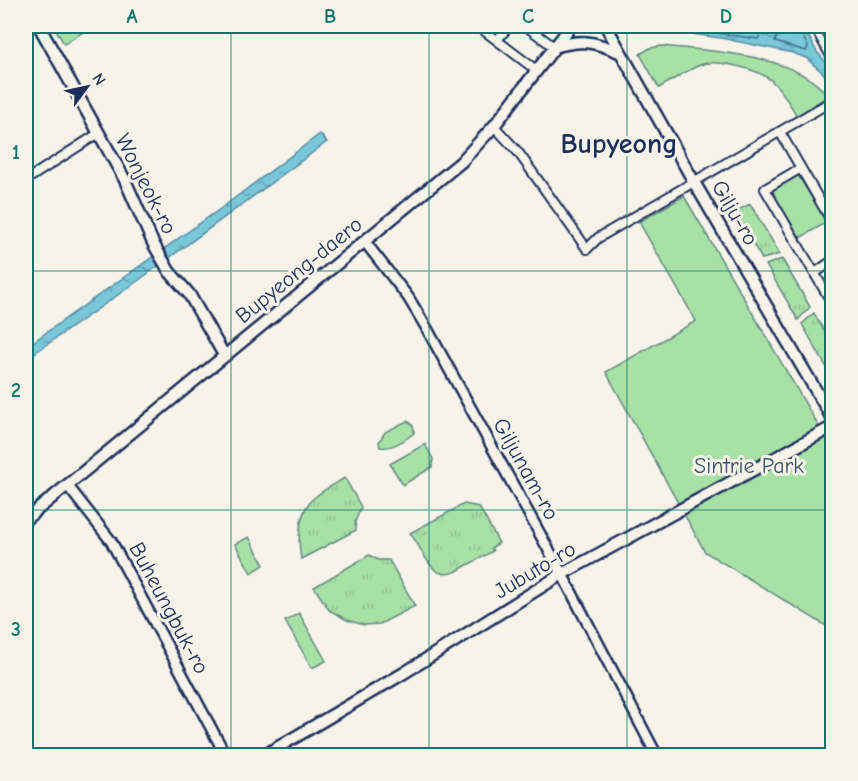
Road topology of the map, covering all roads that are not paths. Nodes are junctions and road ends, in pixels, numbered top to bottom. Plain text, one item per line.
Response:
1 (39, 26) edge
2 (478, 26) edge
3 (509, 26) edge
4 (526, 26) edge
5 (571, 26) edge
6 (606, 26) edge
7 (813, 26) edge
8 (497, 40) junction
9 (554, 47) junction
10 (619, 51) junction
11 (832, 60) edge
12 (536, 70) junction
13 (829, 103) edge
14 (494, 126) junction
15 (780, 132) junction
16 (99, 133) junction
17 (801, 168) junction
18 (26, 180) edge
19 (694, 182) junction
20 (832, 222) edge
21 (365, 242) junction
22 (832, 261) edge
23 (815, 273) junction
24 (832, 303) edge
25 (224, 356) junction
26 (832, 418) edge
27 (832, 427) edge
28 (67, 485) junction
29 (26, 519) edge
30 (562, 574) junction
31 (226, 756) edge
32 (263, 756) edge
33 (657, 756) edge

1 - 16 main road, Wonjeok-ro
2 - 8 street
3 - 8 street
4 - 9 street
5 - 9 main road, Bupyeong-daero
6 - 10 main road, Gilju-ro
7 - 11 street
8 - 12 street
9 - 10 main road
9 - 12 main road, Bupyeong-daero
10 - 19 main road, Gilju-ro
12 - 14 main road, Bupyeong-daero
13 - 15 street
14 - 19 street
14 - 21 main road, Bupyeong-daero
15 - 17 street
15 - 19 street
16 - 18 street
16 - 25 main road, Wonjeok-ro
17 - 20 street
17 - 23 street
19 - 26 main road, Gilju-ro
21 - 25 main road, Bupyeong-daero
21 - 30 street, Giljunam-ro
22 - 23 street
23 - 24 street
25 - 28 main road, Bupyeong-daero
27 - 30 main road, Jubuto-ro
28 - 29 main road, Bupyeong-daero
28 - 31 street, Buheungbuk-ro
30 - 32 main road, Jubuto-ro
30 - 33 street, Giljunam-ro

